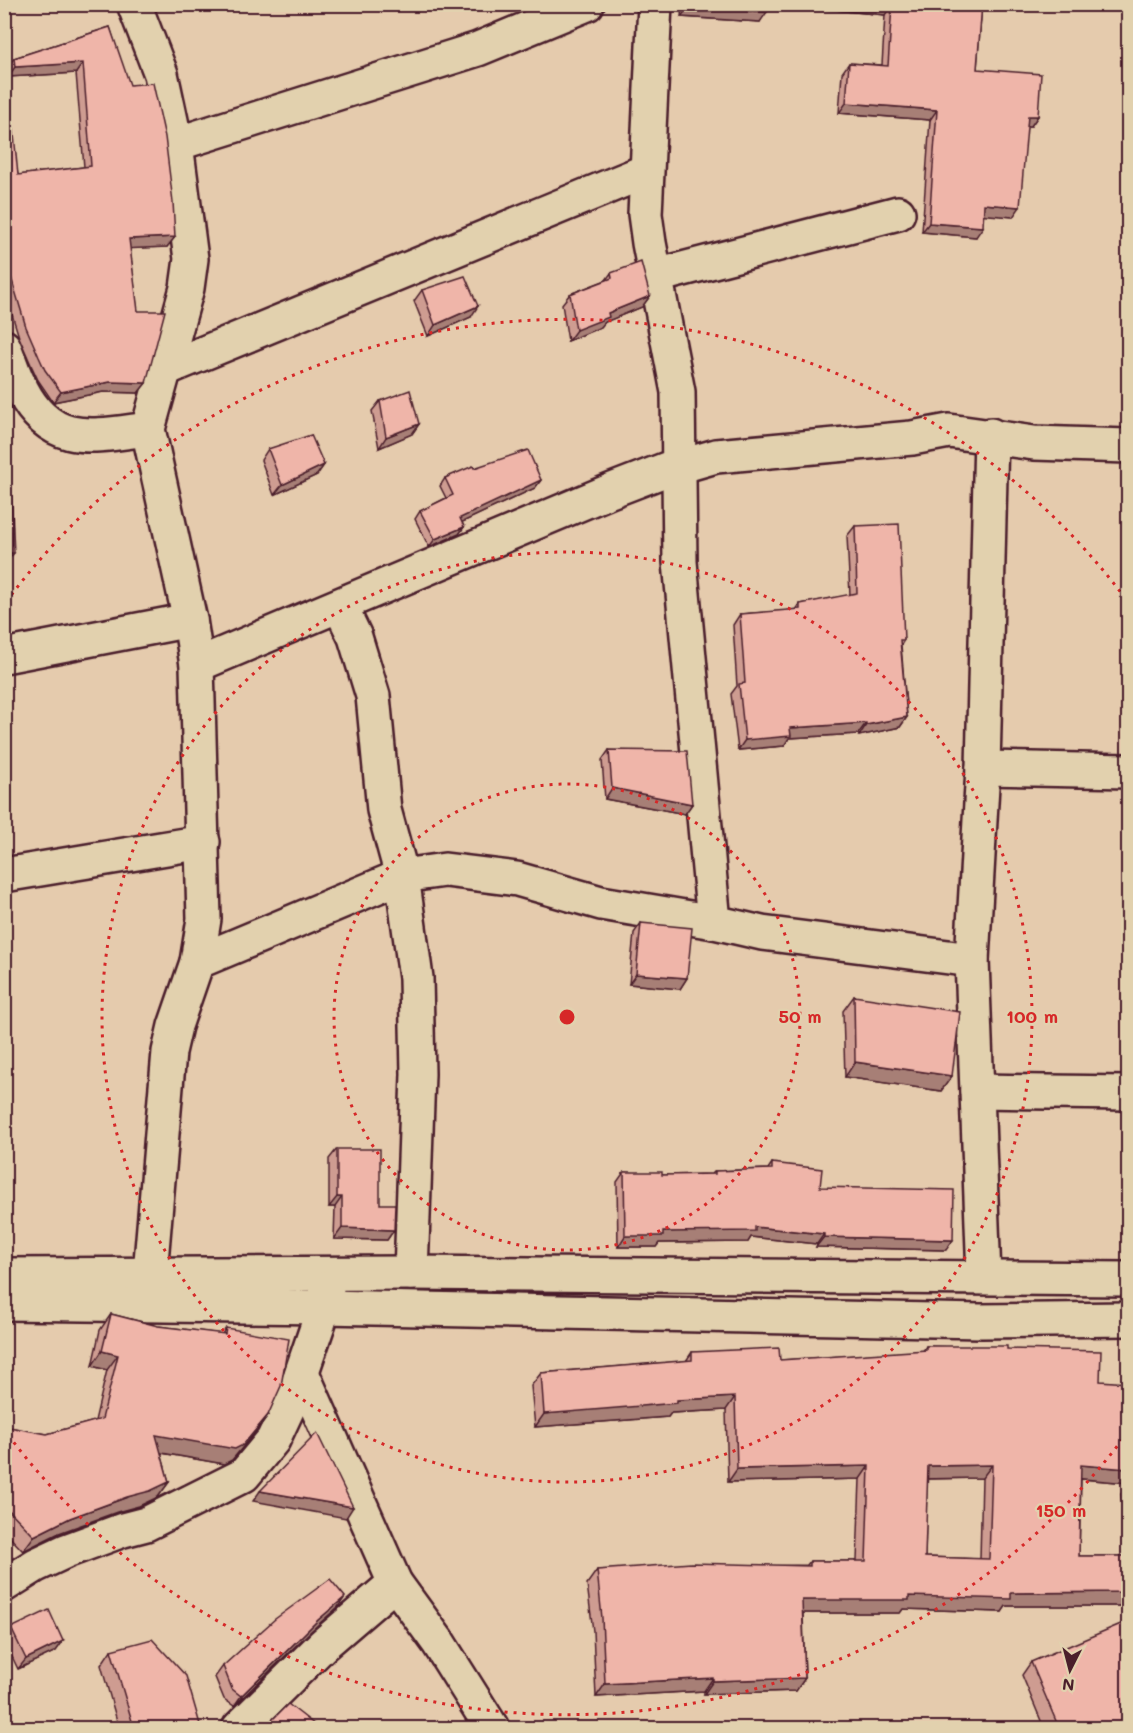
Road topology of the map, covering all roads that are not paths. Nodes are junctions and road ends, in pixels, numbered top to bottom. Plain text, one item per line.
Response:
1 (134, 4) edge
2 (587, 4) edge
3 (655, 4) edge
4 (176, 144) junction
5 (646, 171) junction
6 (898, 213) dead end
7 (656, 276) junction
8 (4, 347) edge
9 (165, 369) junction
10 (148, 429) junction
11 (991, 435) junction
12 (1128, 446) edge
13 (678, 467) junction
14 (340, 606) junction
15 (190, 620) junction
16 (4, 656) edge
17 (197, 665) junction
18 (983, 768) junction
19 (1128, 771) edge
20 (203, 842) junction
21 (4, 875) edge
22 (402, 876) junction
23 (714, 922) junction
24 (972, 960) junction
25 (197, 962) junction
26 (977, 1091) junction
27 (1128, 1093) edge
28 (150, 1273) junction
29 (411, 1273) junction
30 (330, 1274) junction
31 (4, 1275) edge
32 (984, 1278) junction
33 (1128, 1279) edge
34 (4, 1303) edge
35 (324, 1307) junction
36 (1128, 1319) edge
37 (302, 1373) junction
38 (395, 1583) junction
39 (4, 1585) edge
40 (241, 1728) edge
41 (492, 1728) edge

1 - 4 street
2 - 4 street
3 - 5 street
4 - 9 street
5 - 7 street
5 - 9 street
6 - 7 street
7 - 13 street
8 - 10 street
9 - 10 street
10 - 15 street
11 - 12 street
11 - 13 street
11 - 18 street
13 - 14 street
13 - 23 street
14 - 17 street
14 - 22 street
15 - 16 street
15 - 17 street
17 - 20 street
18 - 19 street
18 - 24 street
20 - 21 street
20 - 25 street
22 - 23 street
22 - 25 street
22 - 29 street
23 - 24 street
24 - 26 street
25 - 28 street
26 - 27 street
26 - 32 street
28 - 30 street
28 - 31 street
29 - 30 street
29 - 32 street
30 - 35 street
32 - 33 street
34 - 35 street
35 - 36 street
35 - 37 street
37 - 38 street
37 - 39 street
38 - 40 street
38 - 41 street

